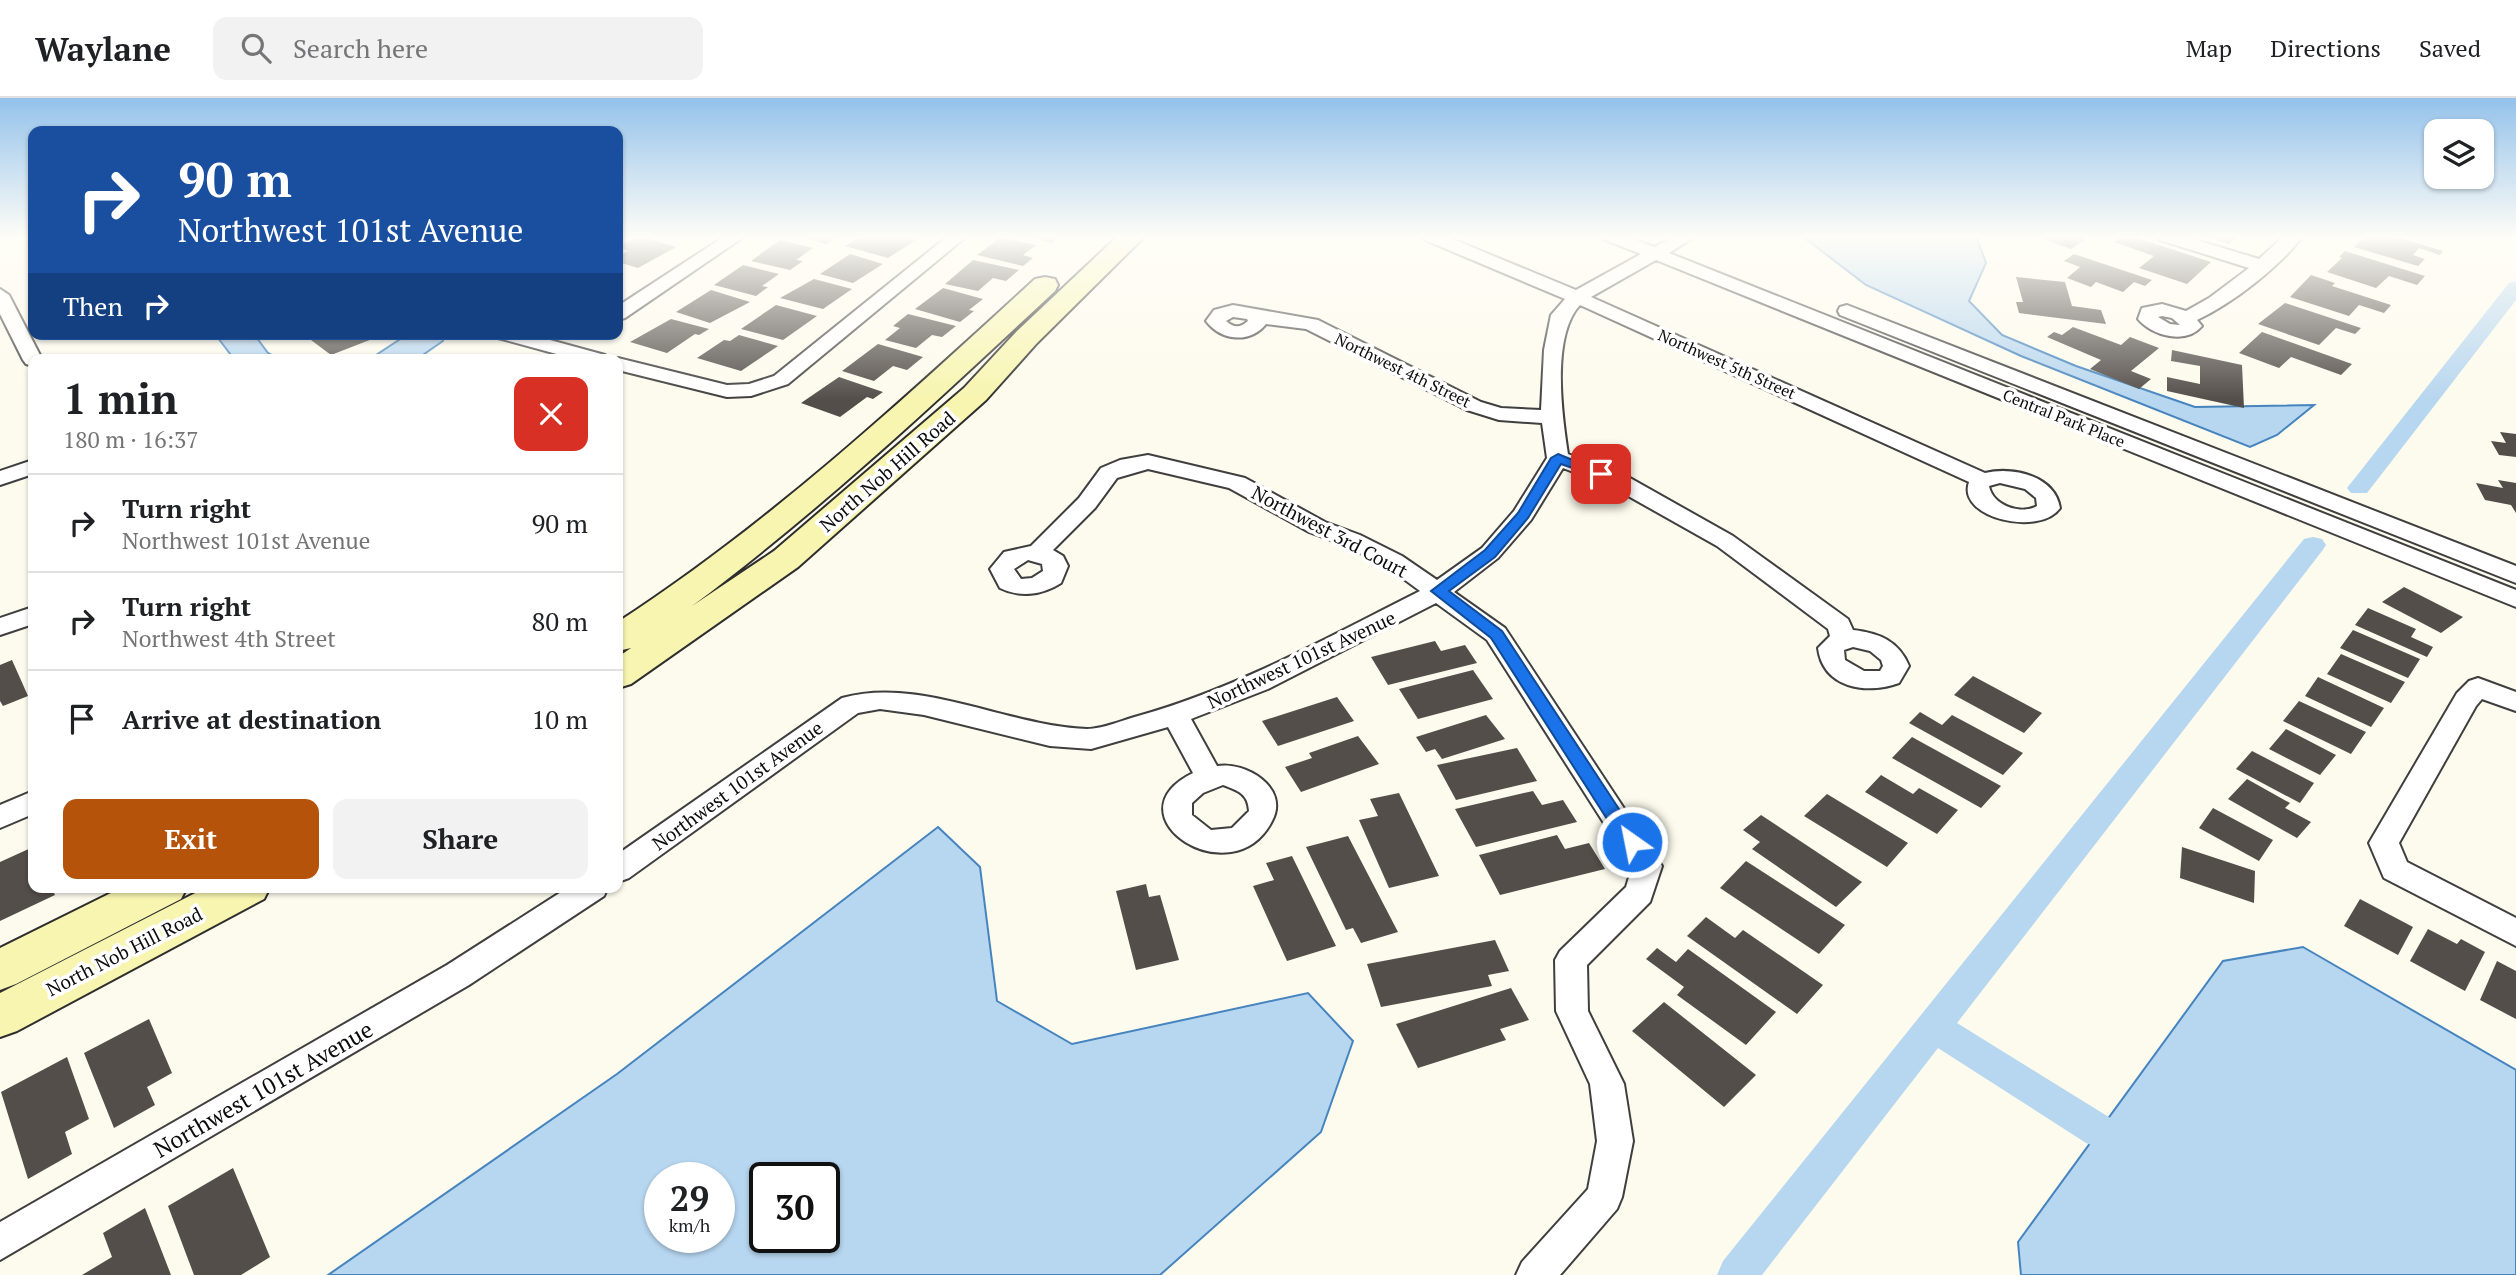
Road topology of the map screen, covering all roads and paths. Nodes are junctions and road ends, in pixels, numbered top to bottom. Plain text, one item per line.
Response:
1 (653, 291) edge
2 (890, 291) edge
3 (1038, 291) edge
4 (1075, 291) edge
5 (1562, 291) edge
6 (1587, 291) edge
7 (1784, 291) edge
8 (1793, 291) edge
9 (2230, 291) edge
10 (0, 296) edge
11 (1577, 297) junction
12 (623, 311) edge
13 (1256, 317) dead end
14 (2186, 318) dead end
15 (521, 340) edge
16 (579, 340) edge
17 (30, 354) edge
18 (557, 354) edge
19 (623, 365) edge
20 (1552, 417) junction
21 (1558, 458) junction
22 (28, 469) edge
23 (0, 478) edge
24 (1983, 480) dead end
25 (1038, 553) dead end
26 (2516, 575) edge
27 (1439, 591) junction
28 (2516, 599) edge
29 (28, 617) edge
30 (0, 627) edge
31 (623, 634) edge
32 (623, 639) edge
33 (1844, 639) dead end
34 (650, 655) junction
35 (623, 672) edge
36 (2516, 702) edge
37 (1175, 715) junction
38 (1209, 777) dead end
39 (28, 804) edge
40 (0, 817) edge
41 (623, 866) edge
42 (153, 893) edge
43 (236, 893) edge
44 (584, 893) edge
45 (2516, 933) edge
46 (0, 970) edge
47 (0, 1016) edge
48 (0, 1242) edge
49 (1535, 1275) edge

1 - 12 street
2 - 19 street
3 - 31 main road, North Nob Hill Road
4 - 34 main road, North Nob Hill Road
5 - 11 street, Northwest 5th Street
6 - 11 street
7 - 28 street, Central Park Place
8 - 26 street, Central Park Place
9 - 14 street
10 - 17 street
11 - 20 street
11 - 24 street, Northwest 5th Street
13 - 20 street, Northwest 4th Street
15 - 18 street
16 - 18 street
20 - 21 street
21 - 27 street, Northwest 101st Avenue
21 - 33 street
22 - 23 street
25 - 27 street, Northwest 3rd Court
27 - 37 street, Northwest 101st Avenue
27 - 49 street, Northwest 3rd Court
29 - 30 street
32 - 34 street
34 - 35 main road, North Nob Hill Road
36 - 45 street
37 - 38 street
37 - 41 street, Northwest 101st Avenue
39 - 40 street
42 - 46 main road, North Nob Hill Road
43 - 47 main road, North Nob Hill Road
44 - 48 street, Northwest 101st Avenue

